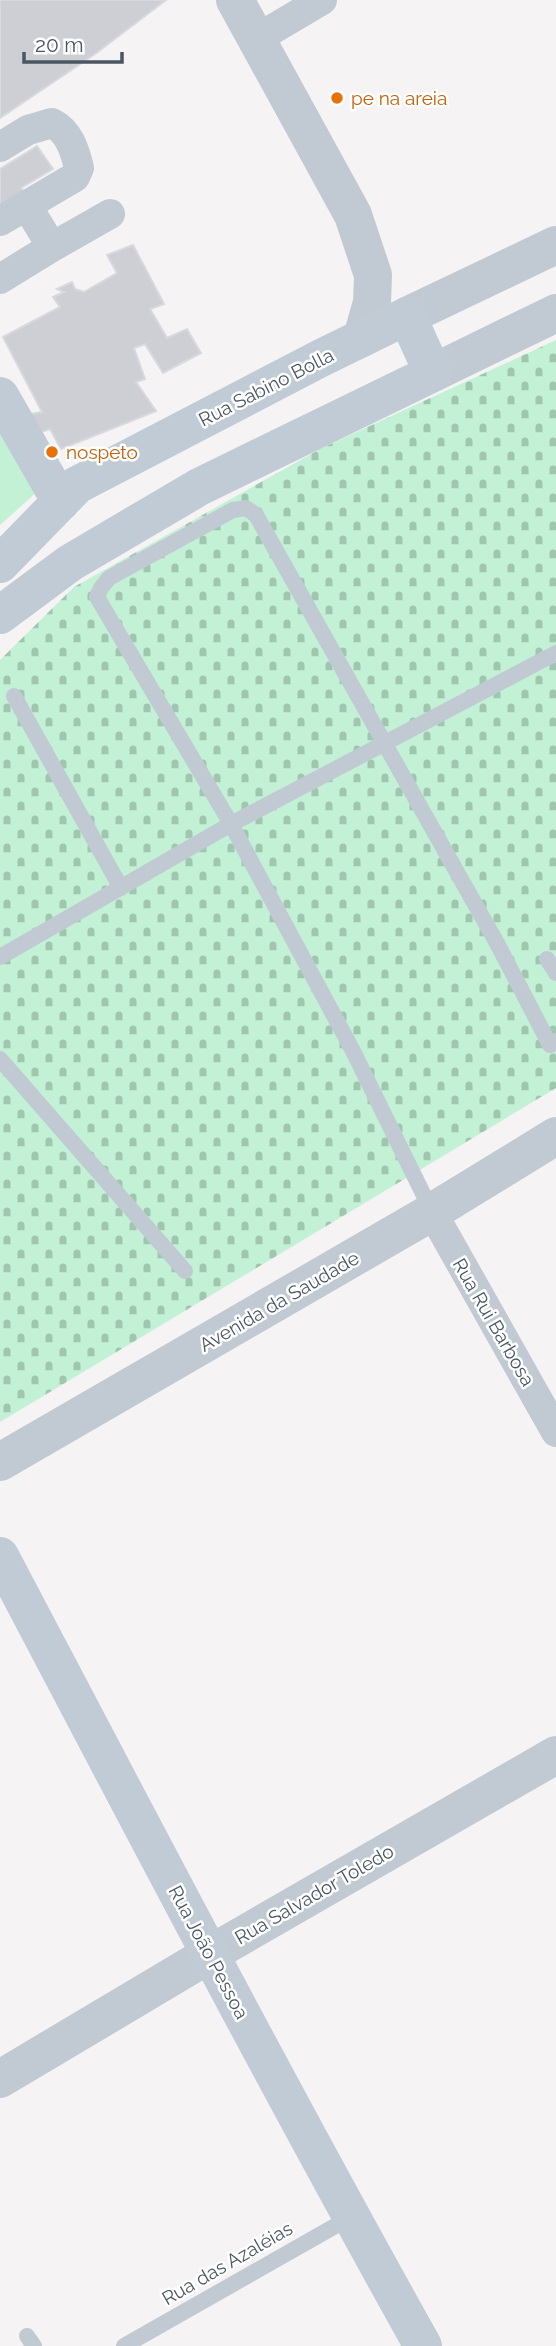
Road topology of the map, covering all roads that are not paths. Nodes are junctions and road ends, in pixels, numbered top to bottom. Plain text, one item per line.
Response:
1 (235, 0) edge
2 (322, 0) edge
3 (256, 39) junction
4 (0, 147) edge
5 (27, 206) junction
6 (110, 214) dead end
7 (0, 221) edge
8 (556, 245) edge
9 (52, 247) junction
10 (0, 279) edge
11 (556, 313) edge
12 (407, 316) junction
13 (362, 338) junction
14 (433, 373) junction
15 (0, 396) edge
16 (61, 502) junction
17 (123, 532) junction
18 (0, 564) edge
19 (53, 576) junction
20 (0, 615) edge
21 (556, 653) edge
22 (13, 696) dead end
23 (384, 744) junction
24 (231, 824) junction
25 (121, 888) junction
26 (0, 957) edge
27 (547, 958) dead end
28 (556, 973) edge
29 (556, 1041) edge
30 (0, 1059) edge
31 (556, 1136) edge
32 (432, 1212) junction
33 (185, 1271) dead end
34 (556, 1432) edge
35 (0, 1462) edge
36 (0, 1556) edge
37 (556, 1755) edge
38 (210, 1954) junction
39 (0, 2079) edge
40 (351, 2217) junction
41 (124, 2346) edge
42 (423, 2346) edge

1 - 3 street
2 - 3 street
3 - 13 street
4 - 5 street
5 - 7 street
5 - 9 street
6 - 9 street
8 - 12 street, Rua Sabino Bolla
9 - 10 street
11 - 14 street
12 - 13 main road, Rua Sabino Bolla
12 - 14 main road
13 - 16 main road, Rua Sabino Bolla
14 - 17 main road
15 - 16 main road
16 - 17 main road
16 - 18 main road, Rua Sabino Bolla
16 - 19 main road
17 - 19 main road
19 - 20 main road
21 - 23 lane
22 - 25 lane
23 - 24 lane
23 - 24 lane
23 - 29 lane
24 - 25 lane
24 - 32 lane
25 - 26 lane
27 - 28 lane
30 - 33 lane
31 - 32 street, Avenida da Saudade
32 - 34 street, Rua Rui Barbosa
32 - 35 street, Avenida da Saudade
36 - 38 main road, Rua João Pessoa
37 - 38 street, Rua Salvador Toledo
38 - 39 street, Rua Salvador Toledo
38 - 40 main road, Rua João Pessoa
40 - 41 lane, Rua das Azaléias
40 - 42 main road, Rua João Pessoa

